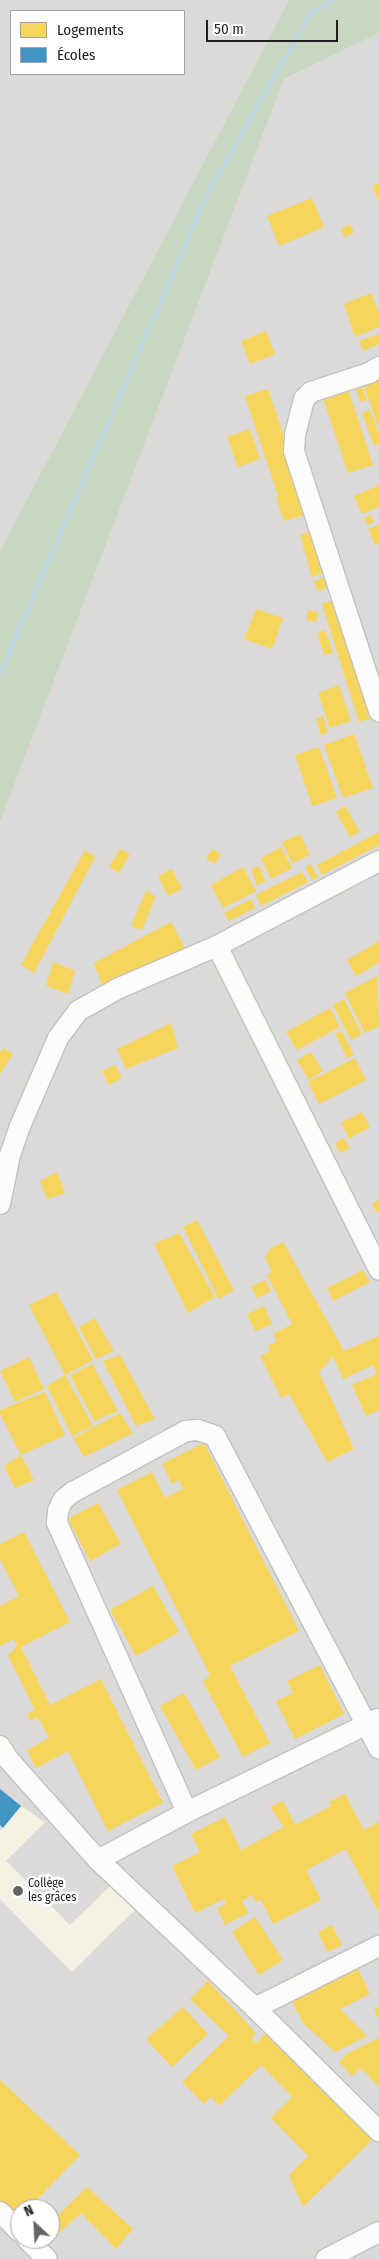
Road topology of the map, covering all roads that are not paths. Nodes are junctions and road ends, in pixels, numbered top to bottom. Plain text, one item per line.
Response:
1 (379, 367) edge
2 (379, 711) edge
3 (379, 861) edge
4 (217, 946) junction
5 (0, 1204) edge
6 (379, 1270) edge
7 (373, 1721) edge
8 (0, 1746) edge
9 (379, 1749) edge
10 (187, 1812) junction
11 (98, 1860) junction
12 (379, 1946) edge
13 (255, 2008) junction
14 (379, 2131) edge
15 (0, 2212) edge
16 (10, 2222) edge
17 (379, 2232) edge
18 (36, 2249) edge
19 (353, 2254) edge
20 (46, 2259) edge
21 (326, 2259) edge

1 - 2 street
3 - 4 street
4 - 5 street
4 - 6 street
7 - 9 street
7 - 10 street
7 - 10 street
8 - 11 street
10 - 11 street
11 - 13 street
12 - 13 street
13 - 14 street
15 - 16 street
17 - 19 street
18 - 20 street
19 - 21 street

